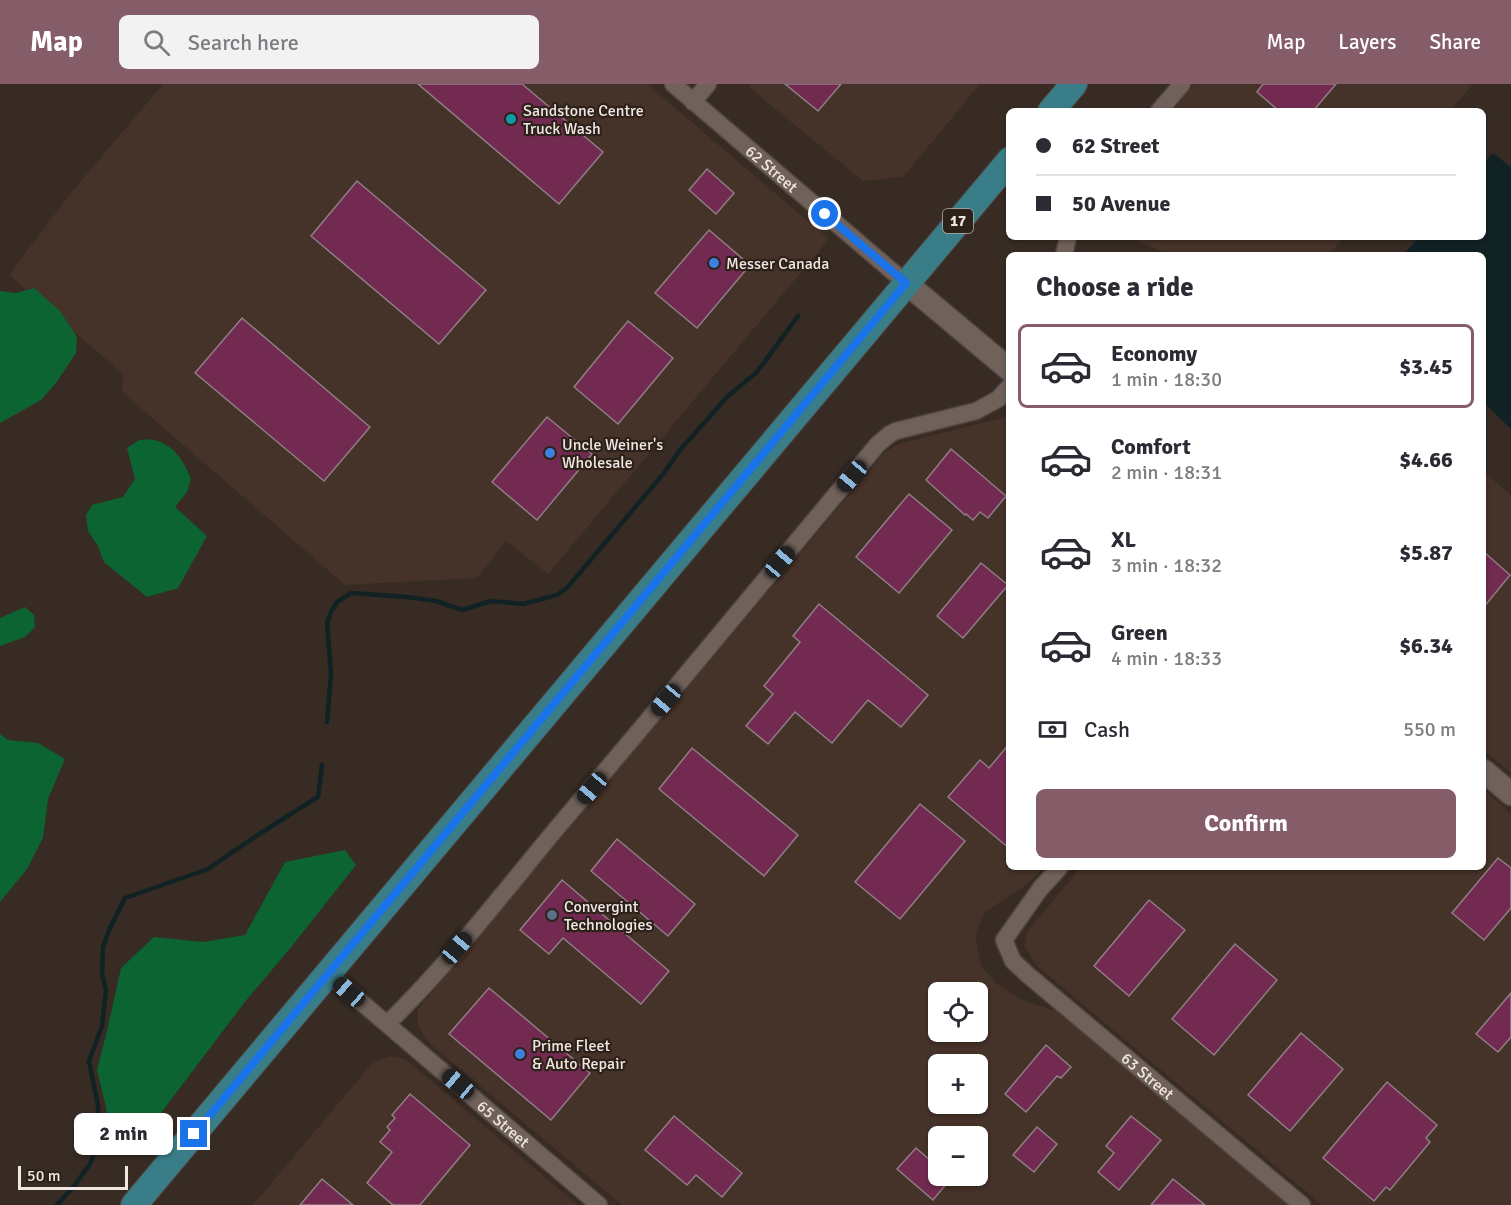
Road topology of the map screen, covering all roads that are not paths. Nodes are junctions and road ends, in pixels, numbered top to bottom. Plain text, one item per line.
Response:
1 (673, 84) edge
2 (708, 84) edge
3 (1074, 84) edge
4 (1182, 84) edge
5 (693, 102) junction
6 (1054, 108) edge
7 (1162, 108) edge
8 (1006, 165) edge
9 (906, 283) junction
10 (1006, 367) edge
11 (1006, 390) edge
12 (1486, 773) edge
13 (1511, 794) edge
14 (1057, 870) edge
15 (327, 973) junction
16 (387, 1024) junction
17 (134, 1205) edge
18 (599, 1205) edge
19 (1302, 1205) edge

1 - 5 street, 62 Street
2 - 5 street
3 - 6 main road
4 - 7 street
5 - 9 street, 62 Street
8 - 9 main road, 17
9 - 10 main road, 62 Street
9 - 15 main road, 17
11 - 16 street
12 - 13 main road
14 - 19 street, 63 Street
15 - 16 street, 65 Street
15 - 17 main road, 17
16 - 18 street, 65 Street

